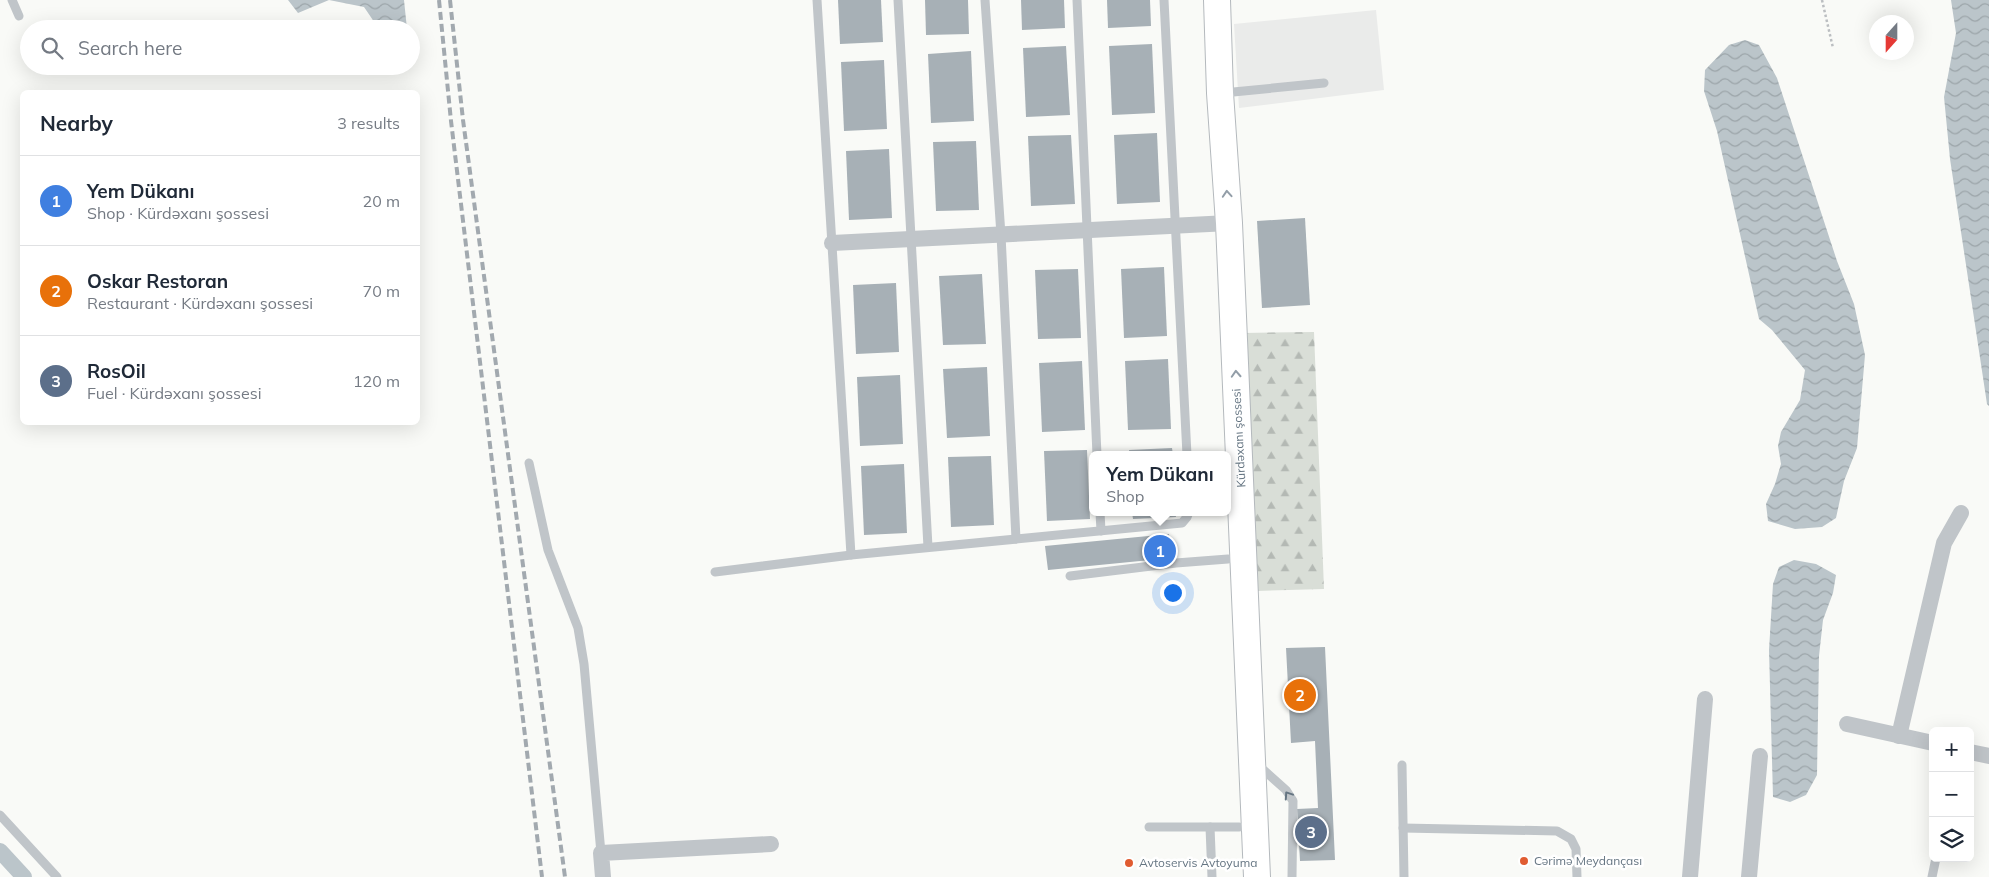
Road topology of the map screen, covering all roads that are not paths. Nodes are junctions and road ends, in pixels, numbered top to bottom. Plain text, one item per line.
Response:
1 (12, 0) edge
2 (817, 0) edge
3 (898, 0) edge
4 (985, 0) edge
5 (1076, 0) edge
6 (1164, 0) edge
7 (1201, 0) edge
8 (1217, 0) edge
9 (19, 16) dead end
10 (1324, 83) dead end
11 (1220, 93) junction
12 (1220, 224) junction
13 (1176, 226) junction
14 (1088, 231) junction
15 (1001, 235) junction
16 (912, 240) junction
17 (832, 243) junction
18 (1097, 451) edge
19 (1187, 451) edge
20 (1223, 451) edge
21 (529, 463) dead end
22 (1961, 513) dead end
23 (1100, 516) edge
24 (1188, 516) edge
25 (1226, 516) edge
26 (1100, 530) junction
27 (1016, 539) junction
28 (928, 547) junction
29 (851, 555) junction
30 (1228, 559) junction
31 (714, 572) dead end
32 (1070, 576) dead end
33 (1705, 699) dead end
34 (1847, 724) dead end
35 (1899, 736) junction
36 (1929, 743) edge
37 (1974, 753) edge
38 (1760, 756) dead end
39 (1989, 756) edge
40 (1253, 760) junction
41 (1402, 764) dead end
42 (0, 815) edge
43 (1149, 826) dead end
44 (1210, 827) junction
45 (1239, 827) junction
46 (1403, 828) junction
47 (771, 844) dead end
48 (600, 853) junction
49 (1935, 862) edge
50 (57, 877) edge
51 (603, 877) edge
52 (1212, 877) edge
53 (1241, 877) edge
54 (1257, 877) edge
55 (1292, 877) edge
56 (1404, 877) edge
57 (1577, 877) edge
58 (1690, 877) edge
59 (1749, 877) edge
60 (1932, 877) edge

1 - 9 lane
2 - 17 lane
3 - 16 lane
4 - 15 lane
5 - 14 lane
6 - 13 lane
7 - 12 main road, Kürdəxanı şossesi
8 - 11 main road, Kürdəxanı şossesi
10 - 11 lane
12 -> 11 main road, Kürdəxanı şossesi
12 - 13 street
12 - 20 main road, Kürdəxanı şossesi
40 -> 12 main road, Kürdəxanı şossesi
13 - 14 street
13 - 19 lane
14 - 15 street
14 - 18 lane
15 - 16 street
15 - 27 lane
16 - 17 street
16 - 28 lane
17 - 29 lane
21 - 48 lane
22 - 35 street
23 - 26 lane
24 - 26 lane
25 - 30 main road
26 - 27 lane
27 - 28 lane
28 - 29 lane
29 - 31 lane
30 - 32 lane
30 - 45 main road
33 - 58 street
34 - 35 street
35 - 36 street
37 - 39 street
38 - 59 street
40 - 54 main road, Kürdəxanı şossesi
55 -> 40 lane
41 - 46 lane
42 - 50 lane
43 - 44 lane
44 - 45 lane
44 - 52 lane
45 - 53 main road
46 - 56 lane
46 - 57 lane
47 - 48 street
48 - 51 street
49 - 60 lane

